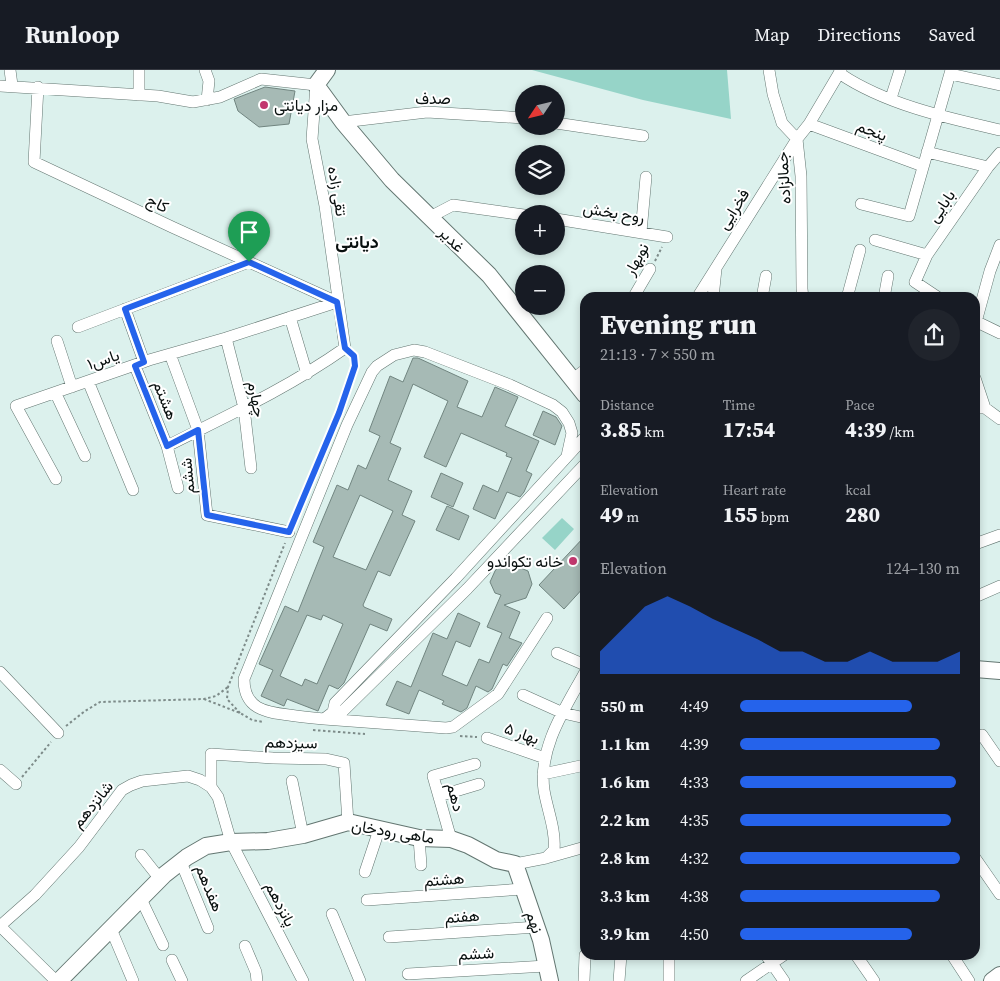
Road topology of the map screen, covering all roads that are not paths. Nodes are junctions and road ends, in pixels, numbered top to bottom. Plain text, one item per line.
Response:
1 (10, 70) edge
2 (139, 70) edge
3 (205, 70) edge
4 (327, 70) edge
5 (769, 70) edge
6 (900, 70) edge
7 (840, 72) edge
8 (950, 72) edge
9 (316, 85) junction
10 (1000, 85) edge
11 (6, 86) edge
12 (38, 87) junction
13 (139, 95) junction
14 (891, 98) junction
15 (207, 100) junction
16 (938, 116) junction
17 (515, 117) edge
18 (343, 122) junction
19 (565, 123) edge
20 (809, 124) junction
21 (1000, 130) edge
22 (643, 136) dead end
23 (797, 139) junction
24 (927, 152) junction
25 (1000, 153) edge
26 (923, 166) junction
27 (988, 167) junction
28 (646, 177) dead end
29 (862, 204) dead end
30 (515, 214) edge
31 (430, 217) junction
32 (565, 220) edge
33 (641, 232) junction
34 (667, 236) road end
35 (876, 240) dead end
36 (1000, 246) edge
37 (860, 250) dead end
38 (927, 255) junction
39 (249, 262) junction
40 (716, 266) junction
41 (650, 269) road end
42 (766, 276) dead end
43 (888, 276) dead end
44 (637, 292) edge
45 (701, 292) edge
46 (714, 292) edge
47 (763, 292) edge
48 (803, 292) edge
49 (849, 292) edge
50 (885, 292) edge
51 (929, 292) edge
52 (337, 302) junction
53 (980, 307) edge
54 (125, 309) junction
55 (290, 317) junction
56 (980, 324) edge
57 (78, 327) dead end
58 (1000, 332) edge
59 (226, 338) junction
60 (57, 341) dead end
61 (170, 354) junction
62 (139, 364) junction
63 (307, 374) junction
64 (88, 382) junction
65 (580, 382) edge
66 (72, 387) junction
67 (56, 394) junction
68 (244, 408) junction
69 (980, 408) edge
70 (1000, 419) edge
71 (198, 430) junction
72 (580, 442) edge
73 (167, 446) junction
74 (85, 456) dead end
75 (566, 457) junction
76 (251, 468) dead end
77 (580, 469) edge
78 (56, 479) dead end
79 (178, 488) dead end
80 (133, 490) dead end
81 (289, 532) road end
82 (1000, 535) edge
83 (980, 542) edge
84 (456, 578) junction
85 (1000, 586) edge
86 (467, 589) junction
87 (980, 595) edge
88 (547, 618) dead end
89 (556, 653) dead end
90 (580, 663) edge
91 (980, 669) edge
92 (1000, 670) edge
93 (1, 674) edge
94 (580, 681) edge
95 (523, 695) dead end
96 (563, 713) junction
97 (329, 716) junction
98 (580, 717) edge
99 (58, 733) road end
100 (982, 735) dead end
101 (487, 738) dead end
102 (545, 758) junction
103 (1000, 761) edge
104 (475, 764) dead end
105 (580, 766) edge
106 (0, 770) edge
107 (543, 774) junction
108 (292, 781) dead end
109 (16, 784) road end
110 (479, 784) dead end
111 (211, 786) junction
112 (439, 796) junction
113 (348, 822) junction
114 (379, 830) junction
115 (303, 835) junction
116 (419, 838) junction
117 (450, 839) junction
118 (231, 842) junction
119 (580, 849) edge
120 (141, 855) dead end
121 (546, 858) junction
122 (181, 862) junction
123 (515, 864) junction
124 (420, 865) dead end
125 (980, 865) edge
126 (365, 872) dead end
127 (160, 880) junction
128 (523, 889) junction
129 (1000, 894) edge
130 (141, 898) junction
131 (367, 900) dead end
132 (332, 914) dead end
133 (0, 926) edge
134 (536, 927) junction
135 (208, 928) dead end
136 (111, 929) junction
137 (390, 937) dead end
138 (163, 945) dead end
139 (245, 946) dead end
140 (172, 960) dead end
141 (585, 960) edge
142 (621, 960) edge
143 (669, 960) edge
144 (768, 960) edge
145 (770, 960) edge
146 (859, 960) edge
147 (955, 960) edge
148 (548, 973) edge
149 (408, 974) dead end
150 (1000, 975) edge
151 (58, 981) edge
152 (133, 981) edge
153 (182, 981) edge
154 (257, 981) edge
155 (303, 981) edge
156 (360, 981) edge
157 (584, 981) edge
158 (619, 981) edge
159 (669, 981) edge
160 (746, 981) edge
161 (784, 981) edge
162 (874, 981) edge
163 (969, 981) edge
164 (992, 981) edge

1 - 11 street
2 - 13 street
3 - 15 street
4 - 9 main road
5 - 23 street
6 - 14 street
7 - 14 street
7 - 20 street, جمالزاده
8 - 10 street
8 - 16 street
9 - 15 street
9 - 18 main road, غدیر
9 - 52 street, تقی زاده
11 - 12 street
12 - 13 street
12 - 39 street, کاج
13 - 15 street
14 - 16 street
16 - 21 street
16 - 24 street
17 - 18 street, صدف
18 - 31 main road, غدیر
19 - 22 street
20 - 23 street, جمالزاده
20 - 26 street, پنجم
23 - 40 street, فخرایی
23 - 48 street, جمالزاده
24 - 26 street
24 - 27 street
25 - 27 street, بابایی
26 - 29 street
27 - 38 street, بابایی
28 - 33 street
30 - 31 street
31 - 65 main road, غدیر
32 - 33 street, روح بخش
33 - 34 street, روح بخش
35 - 38 street
36 - 53 street
37 - 49 street
38 - 51 street, بابایی
39 - 52 street, کاج
39 - 54 street
40 - 45 street, فخرایی
40 - 46 street
41 - 44 street, نوبهار
42 - 47 street
43 - 50 street
52 - 55 street, یاس۱
52 - 63 street, تقی زاده
54 - 57 street
54 - 62 street, هشتم
55 - 59 street, یاس۱
55 - 63 street
56 - 58 street
59 - 61 street, یاس۱
59 - 68 street, چهارم
60 - 66 street
61 - 62 street, یاس۱
61 - 71 street, ششم
62 - 64 street, یاس۱
62 - 73 street, هشتم
63 - 68 street
64 - 66 street, یاس۱
64 - 80 street
66 - 67 street, یاس۱
67 - 74 street
67 - 78 street, یاس۱
68 - 71 street
68 - 76 street, چهارم
69 - 70 street
71 - 73 street
71 - 81 street, ششم
72 - 75 street
73 - 79 street
75 - 84 street
75 - 97 street
77 - 86 street
82 - 83 street
84 - 86 street
84 - 97 street
85 - 87 street
86 - 97 street
88 - 97 street
89 - 90 street
91 - 92 main road
93 - 99 street
94 - 96 street
95 - 96 street
96 - 98 street
96 - 102 street
100 - 103 street
101 - 102 street, بهار ۵
102 - 107 street
104 - 112 street, دهم
105 - 107 street
106 - 109 street
107 - 121 street
108 - 115 street
110 - 112 street
111 - 113 street, سیزدهم
111 - 118 street
111 - 133 street, شانزدهم
112 - 117 street, دهم
113 - 114 main road, ماهی رودخان
113 - 115 main road, ماهی رودخان
114 - 116 main road, ماهی رودخان
114 - 126 street
115 - 118 main road, ماهی رودخان
116 - 117 main road, ماهی رودخان
116 - 124 street
117 - 123 main road, ماهی رودخان
118 - 122 main road, ماهی رودخان
118 - 155 street, پانزدهم
119 - 121 street, ماهی رودخان
120 - 127 street
121 - 123 street, ماهی رودخان
122 - 127 main road, ماهی رودخان
122 - 135 street, هفدهم
123 - 128 main road, نهم
125 - 129 street
127 - 130 main road, ماهی رودخان
128 - 131 street, هشتم
128 - 134 main road, نهم
130 - 136 main road, ماهی رودخان
130 - 138 street
132 - 156 street
133 - 151 street
134 - 137 street, هفتم
134 - 148 main road, نهم
136 - 151 main road, ماهی رودخان
136 - 152 street
139 - 154 street
140 - 153 street
141 - 157 street
142 - 158 street
143 - 159 street
144 - 160 street
145 - 161 street
146 - 162 street
147 - 163 street
148 - 149 street, ششم
150 - 164 main road

